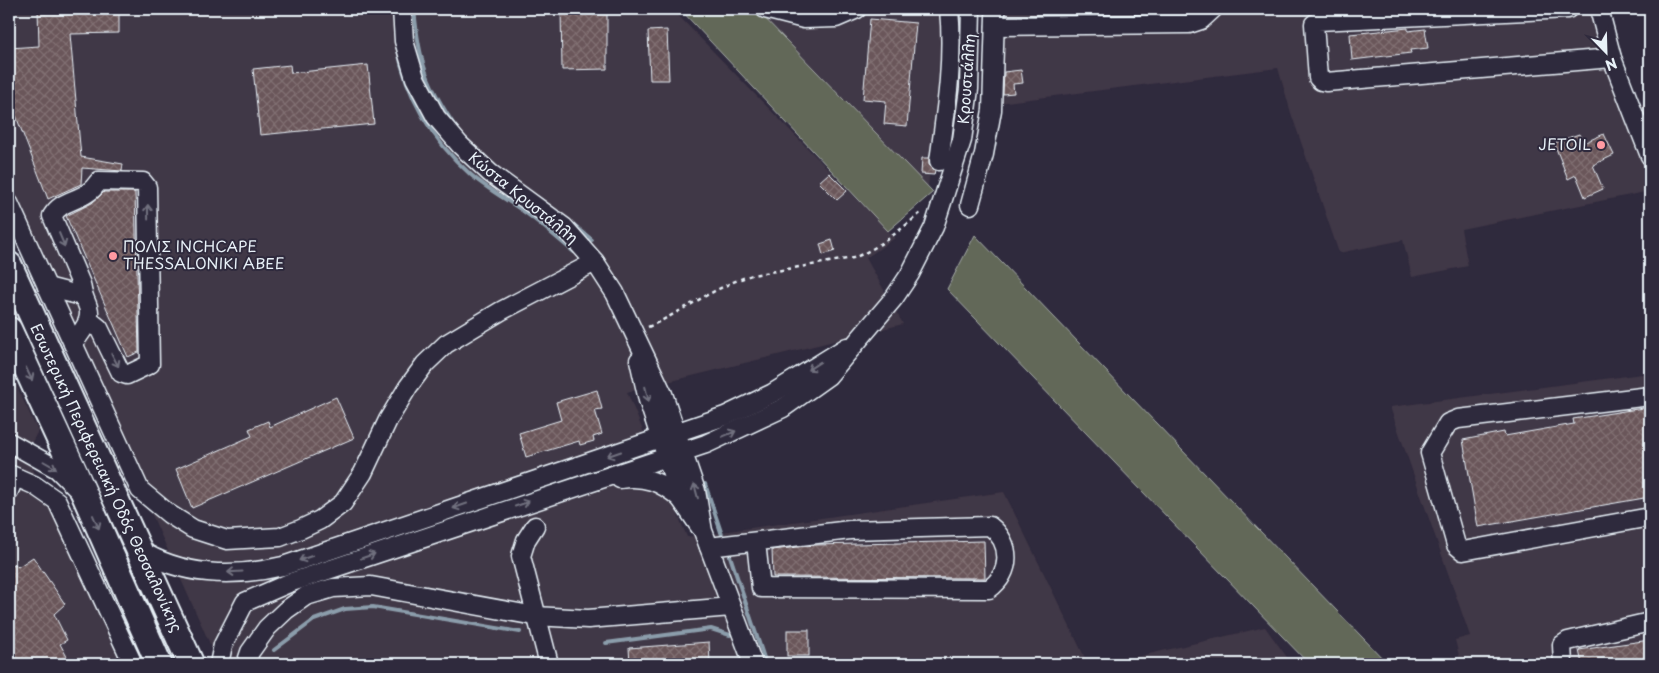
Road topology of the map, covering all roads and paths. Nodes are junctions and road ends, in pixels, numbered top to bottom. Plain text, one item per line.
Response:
1 (402, 9) edge
2 (765, 9) edge
3 (857, 9) edge
4 (949, 9) edge
5 (971, 9) edge
6 (998, 9) edge
7 (1213, 9) edge
8 (1568, 9) edge
9 (1599, 9) edge
10 (995, 26) junction
11 (1612, 58) junction
12 (1650, 156) edge
13 (939, 161) dead end
14 (9, 203) edge
15 (970, 205) dead end
16 (925, 210) dead end
17 (595, 262) junction
18 (9, 265) edge
19 (47, 287) junction
20 (82, 296) junction
21 (89, 320) junction
22 (9, 330) edge
23 (632, 330) junction
24 (856, 342) junction
25 (73, 344) junction
26 (1650, 396) edge
27 (668, 436) junction
28 (9, 442) edge
29 (683, 452) junction
30 (666, 457) junction
31 (11, 481) edge
32 (580, 485) junction
33 (85, 497) junction
34 (680, 498) junction
35 (1650, 517) edge
36 (535, 526) dead end
37 (706, 539) junction
38 (756, 542) junction
39 (138, 549) junction
40 (731, 607) junction
41 (535, 616) junction
42 (1650, 622) edge
43 (133, 664) edge
44 (159, 664) edge
45 (191, 664) edge
46 (219, 664) edge
47 (246, 664) edge
48 (549, 664) edge
49 (753, 664) edge
50 (1563, 664) edge

1 - 17 street, Κώστα Κρυστάλλη
2 - 3 street
4 - 13 street
5 - 24 street, Κρουστάλλη
6 - 10 street
7 - 10 street
8 - 11 street
9 - 11 street
10 - 15 street
11 - 12 street
14 - 19 street
16 - 23 path
17 - 23 street, Κώστα Κρυστάλλη
17 - 25 street
18 - 39 highway, Εσωτερική Περιφερειακή Οδός Θεσσαλονίκης
19 - 20 street
19 - 25 street
20 - 21 street
21 -> 20 street
21 - 25 street
22 -> 33 highway, Εσωτερική Περιφερειακή Οδός Θεσσαλονίκης
23 - 27 street, Κώστα Κρυστάλλη
24 -> 27 street
29 -> 24 street
26 - 35 street
27 - 29 street, Κώστα Κρυστάλλη
27 - 30 street, Κώστα Κρυστάλλη
27 -> 39 street
28 -> 33 street
29 - 30 street
37 -> 29 street, Κώστα Κρυστάλλη
30 - 32 street
30 - 34 street, Κώστα Κρυστάλλη
31 - 43 street
32 - 34 street
46 -> 32 street
33 -> 44 highway, Εσωτερική Περιφερειακή Οδός Θεσσαλονίκης
34 - 37 street, Κώστα Κρυστάλλη
36 - 41 street
37 - 38 street
37 - 40 street, Κώστα Κρυστάλλη
38 - 38 street
39 - 45 highway, Εσωτερική Περιφερειακή Οδός Θεσσαλονίκης
40 - 41 street
40 - 49 street, Κώστα Κρυστάλλη
41 - 47 street
41 - 48 street
42 - 50 street

